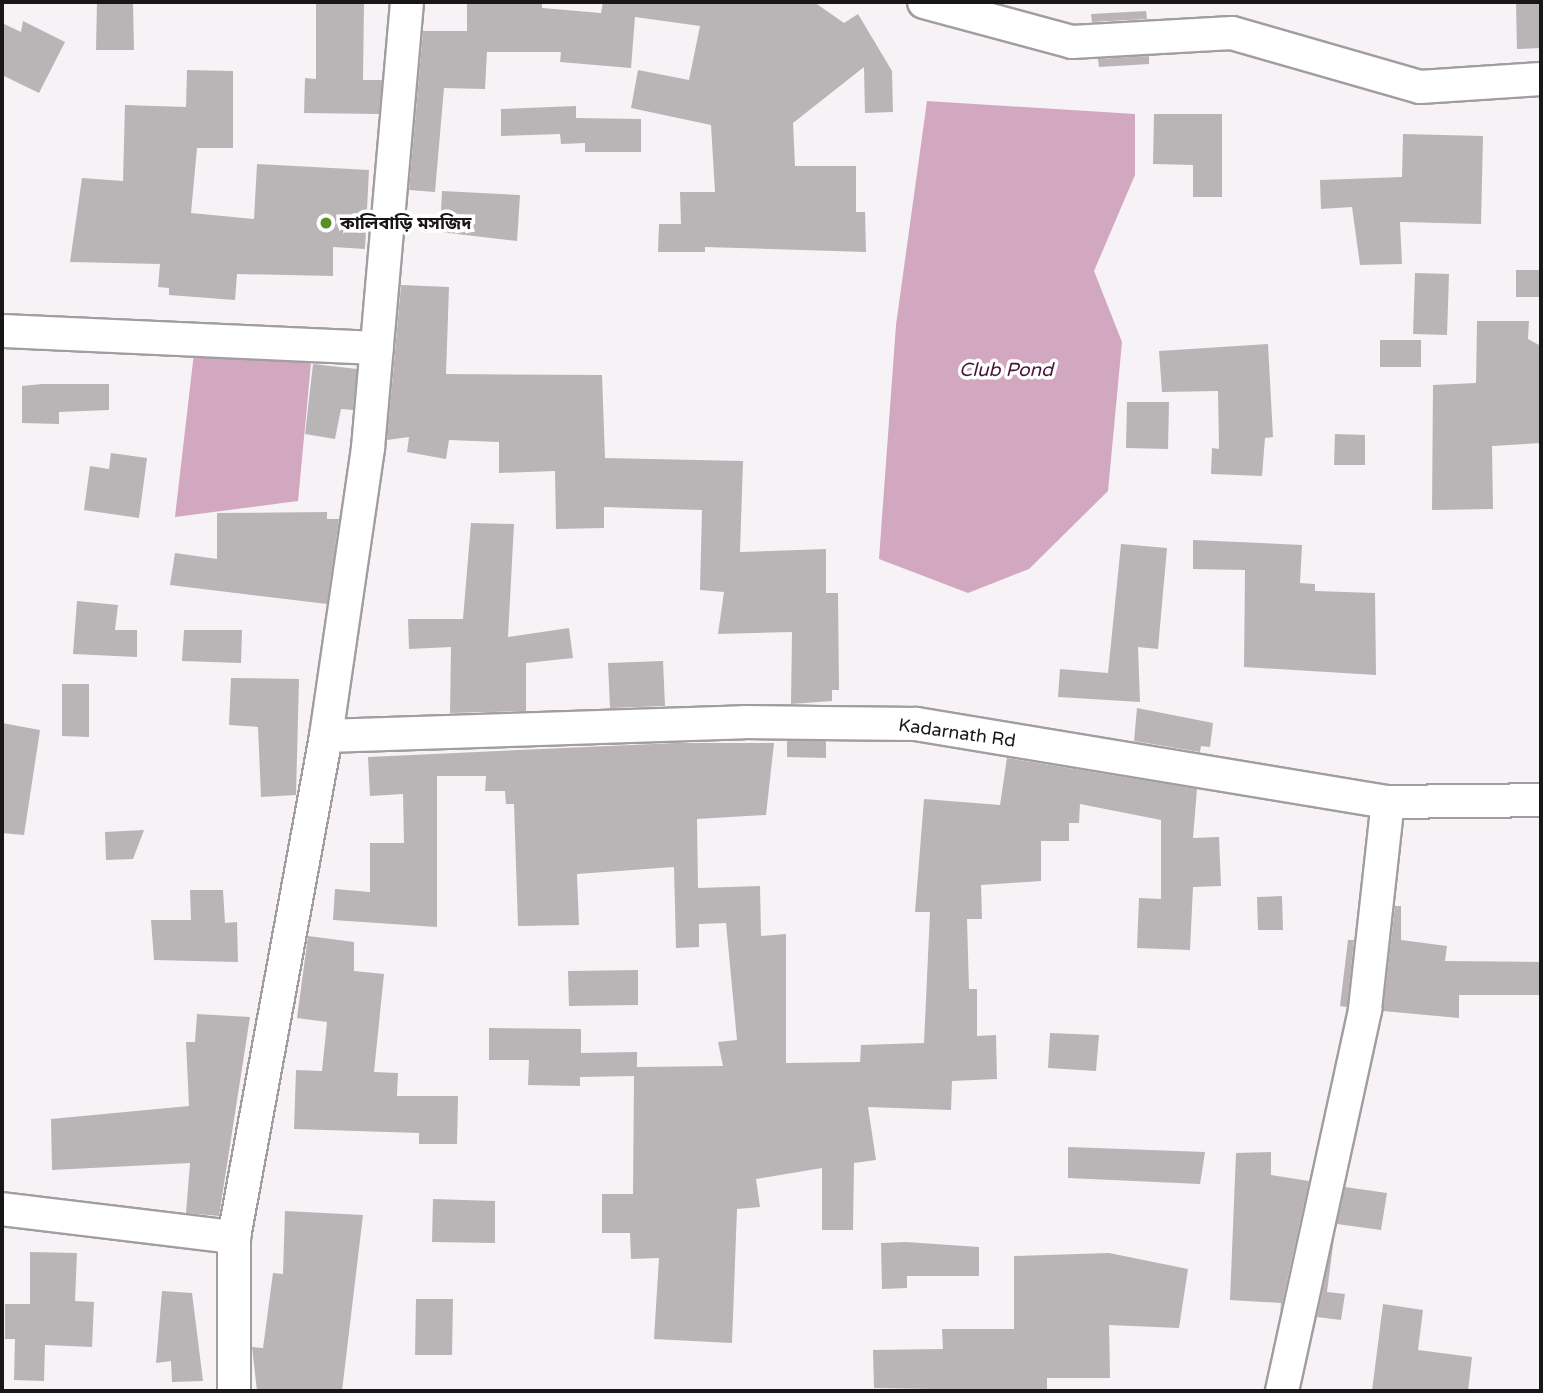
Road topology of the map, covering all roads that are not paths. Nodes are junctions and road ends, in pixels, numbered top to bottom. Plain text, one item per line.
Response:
1 (407, 2) edge
2 (925, 2) edge
3 (1541, 79) edge
4 (2, 331) edge
5 (377, 348) junction
6 (326, 736) junction
7 (1541, 800) edge
8 (1388, 802) junction
9 (2, 1209) edge
10 (234, 1237) junction
11 (234, 1391) edge
12 (1282, 1391) edge

1 - 5 street
2 - 3 street
4 - 5 street
5 - 6 street
6 - 8 street, Kadarnath Rd
6 - 10 street
7 - 8 street, Kadarnath Rd
8 - 12 street
9 - 10 street
10 - 11 street

